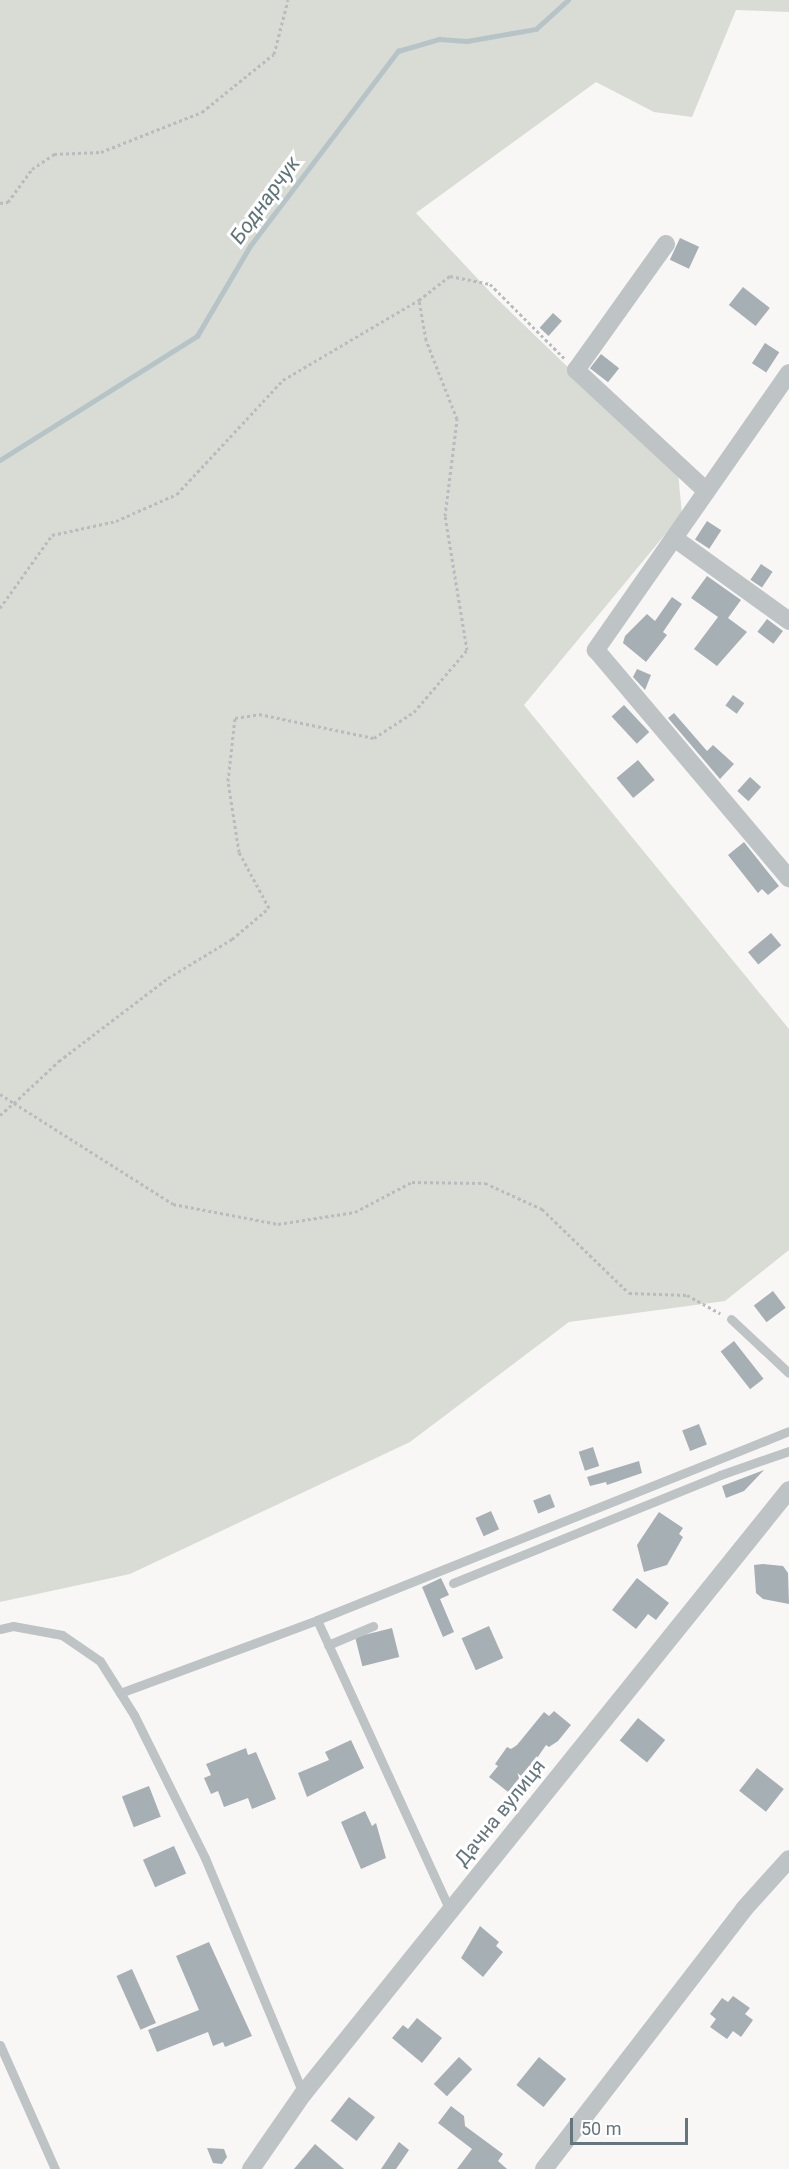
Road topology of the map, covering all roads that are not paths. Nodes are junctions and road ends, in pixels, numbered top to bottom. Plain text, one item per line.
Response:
1 (666, 244) dead end
2 (789, 373) edge
3 (706, 491) junction
4 (674, 538) junction
5 (789, 621) edge
6 (789, 878) edge
7 (731, 1319) road end
8 (789, 1373) edge
9 (789, 1431) edge
10 (789, 1451) edge
11 (789, 1490) edge
12 (453, 1583) dead end
13 (317, 1620) junction
14 (373, 1626) dead end
15 (0, 1629) edge
16 (328, 1646) junction
17 (120, 1693) junction
18 (789, 1859) edge
19 (450, 1911) junction
20 (0, 2045) edge
21 (303, 2094) junction
22 (55, 2169) edge
23 (251, 2169) edge
24 (544, 2169) edge

1 - 3 street
2 - 3 street
3 - 4 street
4 - 5 street
4 - 6 street
7 - 8 lane
9 - 13 lane
10 - 12 lane
11 - 19 street, Дачна вулиця
13 - 16 lane
13 - 17 lane
14 - 16 lane
15 - 17 lane
16 - 19 lane
17 - 21 lane
18 - 24 street
19 - 21 street, Дачна вулиця
20 - 22 lane
21 - 23 street, Дачна вулиця

